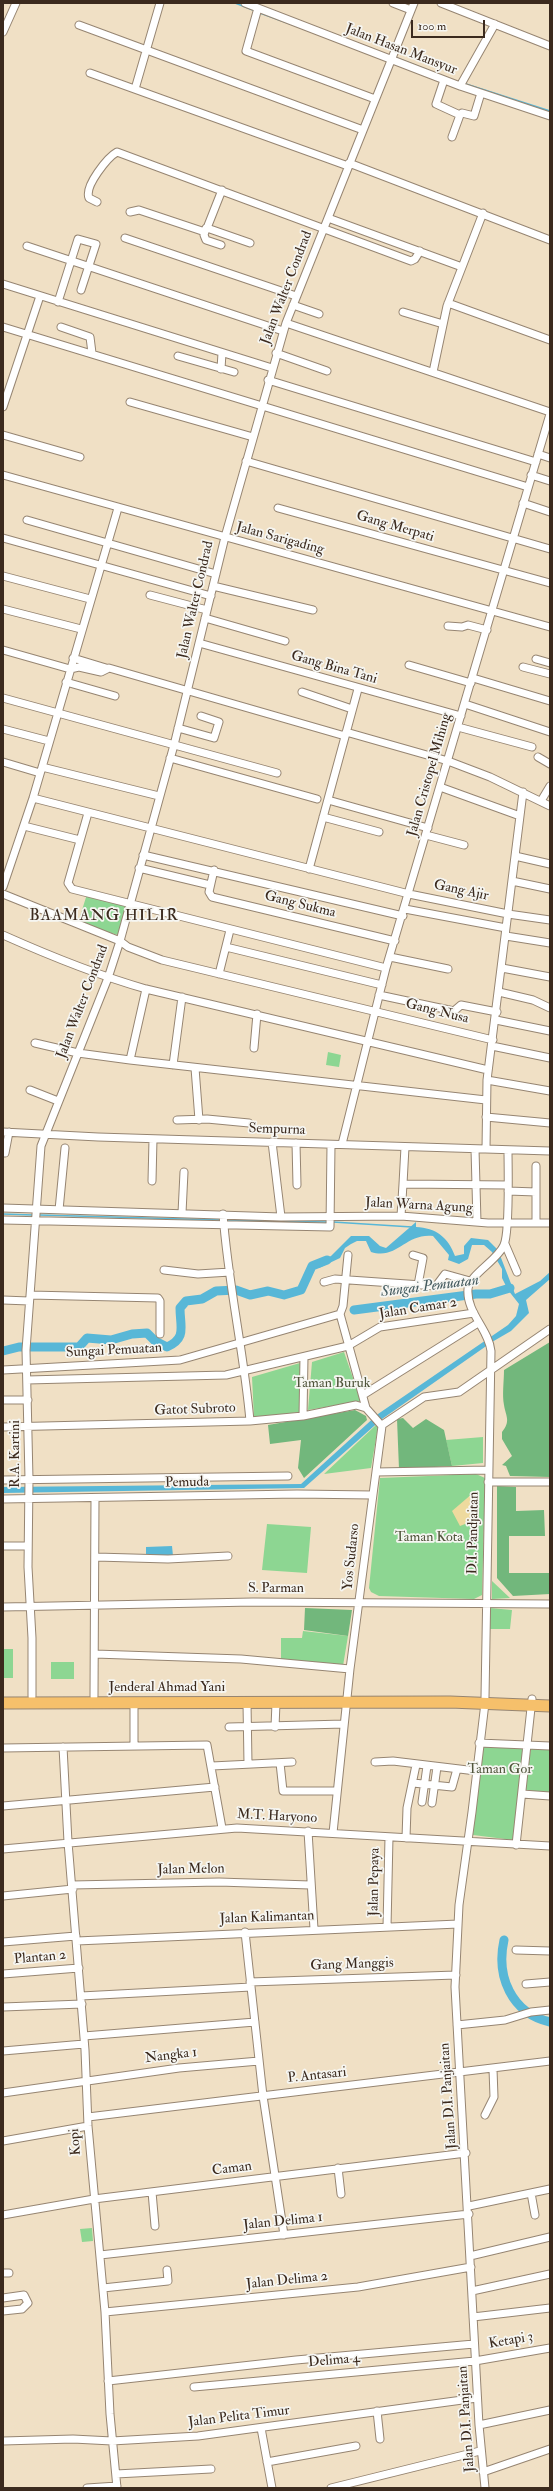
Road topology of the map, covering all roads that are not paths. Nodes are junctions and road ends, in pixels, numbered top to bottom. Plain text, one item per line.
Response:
1 (16, 3) edge
2 (160, 3) edge
3 (245, 3) edge
4 (393, 3) edge
5 (441, 3) edge
6 (413, 6) edge
7 (258, 8) junction
8 (494, 24) junction
9 (79, 25) dead end
10 (3, 32) edge
11 (550, 46) edge
12 (146, 48) junction
13 (391, 60) junction
14 (90, 73) dead end
15 (444, 80) junction
16 (460, 86) junction
17 (135, 89) junction
18 (481, 93) junction
19 (375, 99) junction
20 (460, 115) junction
21 (550, 116) edge
22 (363, 130) junction
23 (452, 137) dead end
24 (349, 165) junction
25 (222, 190) junction
26 (98, 202) dead end
27 (130, 212) dead end
28 (483, 213) junction
29 (328, 218) junction
30 (324, 228) junction
31 (206, 229) junction
32 (125, 238) dead end
33 (550, 240) edge
34 (250, 243) dead end
35 (221, 245) dead end
36 (27, 246) dead end
37 (420, 251) junction
38 (70, 261) junction
39 (88, 267) junction
40 (462, 267) junction
41 (3, 284) edge
42 (81, 290) dead end
43 (40, 296) junction
44 (296, 296) junction
45 (58, 302) junction
46 (448, 303) junction
47 (293, 305) junction
48 (403, 312) dead end
49 (319, 314) dead end
50 (286, 323) junction
51 (442, 324) junction
52 (3, 327) edge
53 (61, 327) dead end
54 (283, 331) junction
55 (28, 335) junction
56 (550, 340) edge
57 (92, 353) junction
58 (222, 353) junction
59 (276, 353) junction
60 (178, 356) dead end
61 (221, 368) junction
62 (272, 368) junction
63 (327, 371) dead end
64 (234, 372) dead end
65 (432, 372) junction
66 (268, 380) junction
67 (130, 402) dead end
68 (261, 406) junction
69 (3, 407) edge
70 (550, 413) edge
71 (3, 435) edge
72 (252, 437) junction
73 (547, 438) edge
74 (80, 457) dead end
75 (537, 458) junction
76 (550, 458) edge
77 (246, 461) junction
78 (3, 475) edge
79 (531, 475) junction
80 (550, 481) edge
81 (528, 487) junction
82 (523, 503) junction
83 (118, 508) junction
84 (278, 508) dead end
85 (550, 512) edge
86 (27, 520) dead end
87 (225, 537) junction
88 (3, 538) edge
89 (513, 539) junction
90 (107, 543) junction
91 (550, 550) edge
92 (100, 566) junction
93 (504, 571) junction
94 (216, 574) junction
95 (3, 576) edge
96 (550, 583) edge
97 (213, 586) junction
98 (150, 595) dead end
99 (211, 596) junction
100 (90, 599) junction
101 (3, 608) edge
102 (207, 610) junction
103 (313, 610) dead end
104 (492, 610) junction
105 (205, 618) junction
106 (448, 626) dead end
107 (550, 627) edge
108 (81, 629) junction
109 (486, 630) junction
110 (285, 641) dead end
111 (199, 643) junction
112 (3, 650) edge
113 (73, 658) junction
114 (536, 659) dead end
115 (550, 663) edge
116 (409, 665) dead end
117 (523, 667) dead end
118 (106, 668) junction
119 (70, 669) junction
120 (550, 674) edge
121 (472, 680) junction
122 (66, 682) junction
123 (358, 689) junction
124 (188, 690) junction
125 (302, 692) dead end
126 (115, 696) dead end
127 (3, 698) edge
128 (550, 701) edge
129 (465, 704) junction
130 (352, 709) junction
131 (57, 713) junction
132 (201, 716) dead end
133 (461, 716) junction
134 (458, 727) junction
135 (178, 728) junction
136 (3, 729) edge
137 (550, 732) edge
138 (345, 734) junction
139 (49, 741) junction
140 (174, 745) junction
141 (532, 748) dead end
142 (538, 757) dead end
143 (170, 758) junction
144 (448, 761) junction
145 (3, 762) edge
146 (550, 764) edge
147 (41, 770) junction
148 (277, 773) dead end
149 (550, 786) edge
150 (440, 788) junction
151 (523, 792) junction
152 (159, 796) junction
153 (33, 798) junction
154 (317, 798) dead end
155 (328, 800) junction
156 (541, 801) junction
157 (550, 806) edge
158 (88, 813) junction
159 (520, 816) junction
160 (323, 817) junction
161 (24, 826) junction
162 (150, 828) junction
163 (379, 832) dead end
164 (427, 832) junction
165 (80, 840) junction
166 (464, 845) dead end
167 (143, 855) junction
168 (515, 856) junction
169 (550, 864) edge
170 (139, 868) junction
171 (309, 869) junction
172 (214, 870) junction
173 (512, 881) junction
174 (210, 885) junction
175 (3, 887) edge
176 (550, 889) edge
177 (3, 894) edge
178 (409, 894) junction
179 (131, 903) junction
180 (404, 913) junction
181 (508, 914) junction
182 (550, 920) edge
183 (230, 930) junction
184 (506, 932) junction
185 (3, 935) edge
186 (120, 941) junction
187 (395, 942) junction
188 (550, 943) edge
189 (226, 947) junction
190 (390, 957) junction
191 (386, 968) junction
192 (502, 968) junction
193 (448, 969) dead end
194 (220, 974) junction
195 (550, 977) edge
196 (108, 978) junction
197 (382, 985) junction
198 (146, 989) junction
199 (499, 992) junction
200 (379, 995) junction
201 (182, 997) junction
202 (550, 1008) edge
203 (374, 1011) junction
204 (497, 1012) junction
205 (257, 1014) junction
206 (496, 1020) junction
207 (550, 1032) edge
208 (366, 1041) junction
209 (35, 1043) dead end
210 (492, 1043) junction
211 (254, 1048) dead end
212 (78, 1053) junction
213 (550, 1058) edge
214 (130, 1060) junction
215 (173, 1065) junction
216 (195, 1068) junction
217 (488, 1070) junction
218 (487, 1080) junction
219 (356, 1086) junction
220 (30, 1090) dead end
221 (550, 1090) edge
222 (486, 1100) junction
223 (58, 1101) junction
224 (486, 1116) junction
225 (177, 1120) dead end
226 (199, 1120) junction
227 (249, 1123) dead end
228 (550, 1123) edge
229 (6, 1132) edge
230 (44, 1133) junction
231 (153, 1139) junction
232 (272, 1142) junction
233 (296, 1143) junction
234 (342, 1144) junction
235 (331, 1145) junction
236 (405, 1147) junction
237 (64, 1148) dead end
238 (475, 1148) junction
239 (486, 1149) junction
240 (508, 1150) junction
241 (550, 1151) edge
242 (6, 1153) dead end
243 (536, 1166) dead end
244 (184, 1172) dead end
245 (152, 1181) dead end
246 (403, 1184) junction
247 (475, 1184) junction
248 (297, 1185) dead end
249 (508, 1188) junction
250 (536, 1192) junction
251 (3, 1208) edge
252 (59, 1210) junction
253 (182, 1213) junction
254 (36, 1215) junction
255 (401, 1216) junction
256 (281, 1217) junction
257 (331, 1219) junction
258 (3, 1220) edge
259 (224, 1220) junction
260 (477, 1222) junction
261 (506, 1223) junction
262 (536, 1223) junction
263 (550, 1223) edge
264 (503, 1247) junction
265 (348, 1255) dead end
266 (413, 1255) dead end
267 (164, 1270) dead end
268 (230, 1272) junction
269 (517, 1272) dead end
270 (345, 1280) junction
271 (470, 1281) junction
272 (324, 1282) dead end
273 (418, 1285) junction
274 (29, 1298) junction
275 (3, 1300) edge
276 (474, 1313) junction
277 (340, 1317) junction
278 (480, 1326) junction
279 (550, 1329) edge
280 (160, 1334) dead end
281 (240, 1341) junction
282 (348, 1346) junction
283 (304, 1357) junction
284 (27, 1369) junction
285 (3, 1370) edge
286 (490, 1370) junction
287 (246, 1372) junction
288 (27, 1380) junction
289 (363, 1395) junction
290 (3, 1400) edge
291 (28, 1400) junction
292 (366, 1408) junction
293 (303, 1416) junction
294 (250, 1421) junction
295 (381, 1423) junction
296 (29, 1426) junction
297 (3, 1427) edge
298 (488, 1470) junction
299 (376, 1472) junction
300 (288, 1476) dead end
301 (3, 1480) edge
302 (29, 1480) junction
303 (488, 1482) junction
304 (550, 1482) edge
305 (372, 1495) junction
306 (29, 1497) junction
307 (95, 1498) junction
308 (3, 1499) edge
309 (3, 1546) edge
310 (28, 1546) junction
311 (228, 1556) dead end
312 (96, 1557) junction
313 (360, 1602) junction
314 (486, 1604) junction
315 (550, 1604) edge
316 (96, 1605) junction
317 (30, 1606) junction
318 (3, 1607) edge
319 (95, 1654) junction
320 (350, 1669) junction
321 (3, 1696) edge
322 (32, 1696) junction
323 (94, 1696) junction
324 (328, 1700) junction
325 (347, 1700) junction
326 (485, 1700) junction
327 (550, 1700) edge
328 (531, 1702) junction
329 (3, 1703) edge
330 (134, 1703) junction
331 (247, 1703) junction
332 (276, 1703) junction
333 (550, 1706) edge
334 (344, 1724) junction
335 (229, 1727) dead end
336 (246, 1727) junction
337 (275, 1727) junction
338 (479, 1743) junction
339 (527, 1745) junction
340 (134, 1746) junction
341 (550, 1746) edge
342 (63, 1747) junction
343 (3, 1748) edge
344 (292, 1762) dead end
345 (375, 1762) dead end
346 (280, 1763) junction
347 (248, 1764) junction
348 (416, 1765) junction
349 (212, 1766) junction
350 (427, 1766) junction
351 (436, 1767) junction
352 (457, 1769) junction
353 (476, 1771) junction
354 (413, 1783) junction
355 (424, 1784) junction
356 (434, 1785) junction
357 (215, 1787) junction
358 (337, 1791) junction
359 (522, 1794) junction
360 (550, 1796) edge
361 (65, 1801) junction
362 (422, 1802) dead end
363 (432, 1803) dead end
364 (3, 1806) edge
365 (222, 1828) junction
366 (308, 1831) junction
367 (333, 1833) junction
368 (389, 1837) junction
369 (406, 1838) junction
370 (68, 1842) junction
371 (467, 1842) junction
372 (516, 1845) junction
373 (550, 1846) edge
374 (3, 1849) edge
375 (310, 1885) junction
376 (72, 1887) junction
377 (3, 1896) edge
378 (458, 1924) junction
379 (387, 1927) junction
380 (314, 1929) junction
381 (245, 1932) junction
382 (77, 1939) junction
383 (3, 1942) edge
384 (516, 1950) dead end
385 (550, 1951) edge
386 (79, 1968) junction
387 (3, 1974) edge
388 (456, 1975) junction
389 (550, 1982) edge
390 (250, 1984) junction
391 (526, 1984) dead end
392 (81, 2000) junction
393 (3, 2007) edge
394 (550, 2010) edge
395 (255, 2022) junction
396 (457, 2025) junction
397 (84, 2036) junction
398 (84, 2044) junction
399 (3, 2051) edge
400 (259, 2061) junction
401 (550, 2062) edge
402 (493, 2069) junction
403 (459, 2073) junction
404 (86, 2080) junction
405 (3, 2093) edge
406 (263, 2096) junction
407 (485, 2115) dead end
408 (88, 2117) junction
409 (88, 2126) junction
410 (3, 2141) edge
411 (466, 2153) junction
412 (338, 2168) junction
413 (276, 2177) junction
414 (550, 2189) edge
415 (152, 2192) junction
416 (531, 2193) junction
417 (341, 2194) dead end
418 (94, 2199) junction
419 (469, 2206) junction
420 (469, 2214) junction
421 (3, 2215) edge
422 (536, 2215) dead end
423 (154, 2226) dead end
424 (284, 2235) junction
425 (550, 2237) edge
426 (100, 2255) junction
427 (470, 2256) junction
428 (471, 2267) junction
429 (167, 2270) dead end
430 (550, 2274) edge
431 (103, 2288) junction
432 (472, 2291) junction
433 (3, 2298) edge
434 (550, 2308) edge
435 (3, 2311) edge
436 (105, 2312) junction
437 (473, 2317) junction
438 (474, 2344) junction
439 (550, 2348) edge
440 (476, 2361) junction
441 (108, 2381) junction
442 (194, 2387) dead end
443 (477, 2398) junction
444 (550, 2410) edge
445 (377, 2411) junction
446 (479, 2425) junction
447 (261, 2428) junction
448 (380, 2439) dead end
449 (3, 2441) edge
450 (112, 2441) junction
451 (356, 2446) dead end
452 (550, 2450) edge
453 (480, 2451) junction
454 (267, 2462) junction
455 (211, 2469) dead end
456 (483, 2472) junction
457 (116, 2474) junction
458 (117, 2487) edge
459 (87, 2488) edge
460 (272, 2488) edge
461 (331, 2488) edge
462 (486, 2488) edge

1 - 10 street
2 - 12 street
3 - 7 street, Jalan Hasan Mansyur
4 - 6 street
5 - 8 street
6 - 13 street, Jalan Walter Condrad
7 - 13 street, Jalan Hasan Mansyur
7 - 19 street
8 - 11 street
8 - 16 street
9 - 12 street
12 - 17 street
12 - 22 street
13 - 15 street, Jalan Hasan Mansyur
13 - 19 street, Jalan Walter Condrad
14 - 17 street
15 - 16 street, Jalan Hasan Mansyur
15 - 20 street
16 - 18 street, Jalan Hasan Mansyur
17 - 24 street
18 - 20 street
18 - 21 street, Jalan Hasan Mansyur
19 - 22 street, Jalan Walter Condrad
20 - 23 street
22 - 24 street, Jalan Walter Condrad
24 - 28 street
24 - 29 street, Jalan Walter Condrad
25 - 26 street
25 - 30 street
25 - 31 street
27 - 31 street
28 - 33 street
28 - 40 street
29 - 30 street, Jalan Walter Condrad
29 - 37 street
30 - 37 street
30 - 44 street, Jalan Walter Condrad
31 - 34 street
31 - 35 street
32 - 44 street
36 - 38 street
37 - 40 street
38 - 39 street
38 - 39 street
38 - 45 street
39 - 42 street
39 - 54 street
40 - 46 street
41 - 43 street
43 - 45 street
43 - 55 street
44 - 47 street, Jalan Walter Condrad
45 - 58 street
46 - 51 street
46 - 56 street
47 - 49 street
47 - 50 street, Jalan Walter Condrad
48 - 51 street
50 - 54 street, Jalan Walter Condrad
50 - 65 street
51 - 65 street
52 - 55 street
53 - 57 street
54 - 59 street, Jalan Walter Condrad
55 - 57 street
55 - 69 street
57 - 68 street
58 - 61 street
58 - 62 street
59 - 62 street, Jalan Walter Condrad
59 - 63 street
60 - 61 street
61 - 64 street
62 - 66 street, Jalan Walter Condrad
65 - 70 street
66 - 68 street, Jalan Walter Condrad
66 - 75 street
67 - 72 street
68 - 72 street, Jalan Walter Condrad
68 - 81 street
70 - 73 street, Jalan Cristopel Mihing
71 - 74 street
72 - 77 street, Jalan Walter Condrad
73 - 75 street, Jalan Cristopel Mihing
75 - 76 street
75 - 79 street, Jalan Cristopel Mihing
77 - 87 street, Jalan Walter Condrad
77 - 89 street
78 - 83 street, Jalan Sarigading
79 - 80 street
79 - 81 street, Jalan Cristopel Mihing
81 - 82 street, Jalan Cristopel Mihing
82 - 85 street
82 - 89 street, Jalan Cristopel Mihing
83 - 87 street, Jalan Sarigading
83 - 90 street
84 - 93 street, Gang Merpati
86 - 90 street
87 - 94 street, Jalan Walter Condrad
87 - 104 street, Jalan Sarigading
88 - 92 street
89 - 91 street
89 - 93 street, Jalan Cristopel Mihing
90 - 92 street
90 - 94 street
92 - 99 street
92 - 100 street
93 - 96 street, Gang Merpati
93 - 104 street, Jalan Cristopel Mihing
94 - 97 street, Jalan Walter Condrad
95 - 100 street
97 - 99 street, Jalan Walter Condrad
97 - 103 street
98 - 102 street
99 - 102 street, Jalan Walter Condrad
100 - 108 street
101 - 108 street
102 - 105 street, Jalan Walter Condrad
104 - 107 street, Jalan Sarigading
104 - 109 street, Jalan Cristopel Mihing
105 - 110 street
105 - 111 street, Jalan Walter Condrad
106 - 109 street
108 - 113 street
109 - 121 street, Jalan Cristopel Mihing
111 - 123 street, Gang Bina Tani
111 - 124 street, Jalan Walter Condrad
112 - 119 street
113 - 118 street
113 - 119 street
114 - 115 street
116 - 121 street
117 - 120 street
118 - 119 street
118 - 124 street
119 - 122 street
121 - 128 street
121 - 129 street, Jalan Cristopel Mihing
122 - 126 street
122 - 131 street
123 - 130 street
123 - 133 street, Gang Bina Tani
124 - 135 street, Jalan Walter Condrad
124 - 138 street
125 - 130 street
127 - 131 street
129 - 133 street, Jalan Cristopel Mihing
129 - 137 street
130 - 138 street
131 - 139 street
131 - 140 street
132 - 135 street
133 - 134 street, Jalan Cristopel Mihing
134 - 141 street
134 - 144 street, Jalan Cristopel Mihing
135 - 140 street, Jalan Walter Condrad
136 - 139 street
138 - 144 street
138 - 155 street
139 - 147 street
140 - 143 street, Jalan Walter Condrad
140 - 148 street
142 - 146 street
143 - 152 street, Jalan Walter Condrad
143 - 154 street
144 - 150 street, Jalan Cristopel Mihing
144 - 151 street
145 - 147 street
147 - 152 street
147 - 153 street
149 - 156 street
150 - 159 street
150 - 164 street, Jalan Cristopel Mihing
151 - 156 street
151 - 159 street
152 - 162 street, Jalan Walter Condrad
153 - 158 street, Gang Ajir
153 - 161 street
155 - 160 street
155 - 164 street
156 - 157 street
158 - 162 street, Gang Ajir
158 - 165 street
159 - 168 street
160 - 163 street
160 - 171 street
161 - 165 street
161 - 175 street
162 - 167 street, Jalan Walter Condrad
162 - 171 street, Gang Ajir
164 - 166 street
164 - 178 street, Jalan Cristopel Mihing
165 - 179 street
167 - 170 street, Jalan Walter Condrad
167 - 172 street
168 - 169 street
168 - 173 street
170 - 174 street
170 - 179 street, Jalan Walter Condrad
171 - 178 street, Gang Ajir
172 - 174 street
172 - 180 street
173 - 176 street
173 - 181 street
174 - 187 street, Gang Sukma
177 - 186 street, Gang Nusa
178 - 180 street, Jalan Cristopel Mihing
178 - 181 street, Gang Ajir
179 - 183 street
179 - 186 street, Jalan Walter Condrad
180 - 184 street
180 - 187 street, Jalan Cristopel Mihing
181 - 182 street, Gang Ajir
181 - 184 street
183 - 189 street
183 - 191 street
184 - 188 street
184 - 192 street
185 - 196 street
186 - 194 street, Gang Nusa
186 - 196 street, Jalan Walter Condrad
187 - 190 street, Jalan Cristopel Mihing
189 - 194 street
189 - 197 street
190 - 191 street, Jalan Cristopel Mihing
190 - 193 street
191 - 197 street, Jalan Cristopel Mihing
192 - 195 street
192 - 199 street
194 - 203 street, Gang Nusa
196 - 198 street
196 - 212 street, Jalan Walter Condrad
197 - 200 street, Jalan Cristopel Mihing
198 - 201 street
198 - 214 street
199 - 202 street
199 - 204 street
200 - 203 street, Jalan Cristopel Mihing
200 - 204 street
201 - 205 street
201 - 215 street
203 - 208 street, Jalan Cristopel Mihing
203 - 210 street, Gang Nusa
204 - 206 street
205 - 208 street
205 - 211 street
206 - 207 street
206 - 210 street
208 - 217 street
208 - 219 street, Jalan Cristopel Mihing
209 - 212 street
210 - 213 street, Gang Nusa
210 - 217 street
212 - 214 street
212 - 223 street, Jalan Walter Condrad
214 - 215 street
215 - 216 street
216 - 219 street
216 - 226 street
217 - 218 street
218 - 221 street
218 - 222 street
219 - 222 street
219 - 234 street, Jalan Cristopel Mihing
220 - 223 street
222 - 224 street
223 - 230 street, Jalan Walter Condrad
224 - 228 street
224 - 239 street
225 - 226 street
226 - 227 street
229 - 230 street, Sempurna
229 - 242 street
230 - 231 street, Sempurna
230 - 254 street, Jalan Walter Condrad
231 - 232 street, Sempurna
231 - 245 street
232 - 233 street, Sempurna
232 - 256 street
233 - 235 street, Sempurna
233 - 248 street
234 - 235 street, Sempurna
234 - 236 street, Sempurna
235 - 257 street
236 - 238 street, Sempurna
236 - 246 street
237 - 252 street
238 - 239 street, Sempurna
238 - 247 street
239 - 240 street, Sempurna
240 - 241 street, Sempurna
240 - 249 street
243 - 250 street
244 - 253 street
246 - 247 street
246 - 255 street
247 - 249 street
247 - 260 street
249 - 250 street
249 - 261 street
250 - 262 street
251 - 254 street
252 - 253 street
252 - 254 street
253 - 259 street
254 - 258 street
254 - 259 street
254 - 274 street, R.A. Kartini
255 - 257 street, Jalan Warna Agung
255 - 260 street, Jalan Warna Agung
256 - 257 street
256 - 259 street
257 - 259 street
259 - 268 street
260 - 261 street, Jalan Warna Agung
261 - 262 street, Jalan Warna Agung
261 - 264 street
262 - 263 street, Jalan Warna Agung
264 - 269 street
264 - 271 street
265 - 270 street
266 - 273 street
267 - 268 street
268 - 281 street
270 - 272 street
270 - 273 street
270 - 277 street
271 - 273 street
271 - 276 street
274 - 275 street
274 - 280 street
274 - 284 street, R.A. Kartini
276 - 278 street
276 - 282 street, Jalan Camar 2
277 - 281 street, Sungai Pemuatan
277 - 282 street
278 - 286 street, D.I. Pandjaitan
278 - 289 street
279 - 286 street
281 - 284 street, Sungai Pemuatan
281 - 287 street
282 - 283 street, Jalan Camar 2
282 - 289 street
283 - 287 street, Jalan Camar 2
283 - 293 street
284 - 285 street, Sungai Pemuatan
284 - 288 street, R.A. Kartini
286 - 295 street
286 - 298 street, D.I. Pandjaitan
287 - 288 street, Jalan Camar 2
287 - 294 street
288 - 291 street, R.A. Kartini
289 - 292 street
290 - 291 street
291 - 296 street, R.A. Kartini
292 - 293 street, Gatot Subroto
292 - 295 street
293 - 294 street, Gatot Subroto
294 - 296 street, Gatot Subroto
295 - 299 street, Yos Sudarso
296 - 297 street, Gatot Subroto
296 - 302 street, R.A. Kartini
298 - 299 street
298 - 303 street, D.I. Pandjaitan
299 - 305 street, Yos Sudarso
300 - 302 street
301 - 302 street
302 - 306 street, R.A. Kartini
303 - 304 street
303 - 314 street, D.I. Pandjaitan
305 - 307 street, Pemuda
305 - 313 street, Yos Sudarso
306 - 307 street, Pemuda
306 - 308 street, Pemuda
306 - 310 street, R.A. Kartini
307 - 312 street
309 - 310 street
310 - 317 street, R.A. Kartini
311 - 312 street
312 - 316 street
313 - 314 street, S. Parman
313 - 316 street, S. Parman
313 - 320 street, Yos Sudarso
314 - 315 street, S. Parman
314 - 326 street, D.I. Pandjaitan
316 - 317 street, S. Parman
316 - 319 street
317 - 318 street, S. Parman
317 - 322 street, R.A. Kartini
319 - 320 street
319 - 323 street
320 - 325 street, Yos Sudarso
321 - 322 highway, Jenderal Ahmad Yani
322 - 323 highway, Jenderal Ahmad Yani
323 - 324 highway, Jenderal Ahmad Yani
324 - 325 highway
324 - 332 highway, Jenderal Ahmad Yani
325 - 326 highway
325 - 326 highway
325 - 334 street, Yos Sudarso
326 - 328 highway
326 - 338 street, Jalan D.I. Panjaitan
327 - 328 highway
328 - 333 highway
328 - 339 street
329 - 330 highway, Jenderal Ahmad Yani
330 - 331 highway, Jenderal Ahmad Yani
330 - 340 street
331 - 332 highway, Jenderal Ahmad Yani
331 - 336 street
332 - 337 street
334 - 337 street
334 - 358 street, Yos Sudarso
335 - 336 street
336 - 337 street
336 - 347 street
338 - 339 street
338 - 353 street, Jalan D.I. Panjaitan
339 - 341 street
339 - 359 street
340 - 342 street
340 - 349 street
342 - 343 street
342 - 361 street, Kopi
344 - 346 street
345 - 348 street
346 - 347 street
346 - 358 street
347 - 349 street
348 - 350 street
348 - 354 street
349 - 357 street
350 - 351 street
350 - 355 street
351 - 352 street
351 - 356 street
352 - 353 street
352 - 356 street
353 - 371 street, Jalan D.I. Panjaitan
354 - 355 street
354 - 369 street
355 - 356 street
355 - 362 street
356 - 363 street
357 - 361 street
357 - 365 street
358 - 367 street, Yos Sudarso
359 - 360 street
359 - 372 street
361 - 364 street
361 - 370 street, Kopi
365 - 366 street, M.T. Haryono
365 - 370 street, M.T. Haryono
366 - 367 street, M.T. Haryono
366 - 375 street
367 - 368 street, M.T. Haryono
368 - 369 street, M.T. Haryono
368 - 379 street, Jalan Pepaya
369 - 371 street, M.T. Haryono
370 - 374 street, M.T. Haryono
370 - 376 street, Kopi
371 - 372 street, M.T. Haryono
371 - 378 street, Jalan D.I. Panjaitan
372 - 373 street, M.T. Haryono
375 - 376 street, Jalan Melon
375 - 380 street
376 - 377 street, Jalan Melon
376 - 382 street, Kopi
378 - 379 street, Jalan Kalimantan
378 - 388 street, Jalan D.I. Panjaitan
379 - 380 street, Jalan Kalimantan
380 - 381 street, Jalan Kalimantan
381 - 382 street, Jalan Kalimantan
381 - 390 street
382 - 383 street, Jalan Kalimantan
382 - 386 street, Kopi
384 - 385 street
386 - 387 street, Plantan 2
386 - 392 street, Kopi
388 - 390 street, Gang Manggis
388 - 396 street, Jalan D.I. Panjaitan
389 - 391 street
390 - 392 street, Gang Manggis
390 - 395 street
392 - 393 street, Gang Manggis
392 - 397 street, Kopi
394 - 396 street
395 - 397 street
395 - 400 street
396 - 403 street, Jalan D.I. Panjaitan
397 - 398 street, Kopi
398 - 399 street
398 - 404 street, Kopi
400 - 404 street, Nangka 1
400 - 406 street
401 - 402 street, P. Antasari
402 - 403 street, P. Antasari
402 - 407 street
403 - 406 street, P. Antasari
403 - 411 street, Jalan D.I. Panjaitan
404 - 405 street, Nangka 1
404 - 408 street, Kopi
406 - 408 street, P. Antasari
406 - 413 street
408 - 409 street, Kopi
409 - 410 street
409 - 418 street, Kopi
411 - 412 street, Caman
411 - 419 street, Jalan D.I. Panjaitan
412 - 413 street, Caman
412 - 417 street
413 - 415 street, Caman
413 - 424 street
414 - 416 street
415 - 418 street, Caman
415 - 423 street
416 - 419 street
416 - 422 street
418 - 421 street, Caman
418 - 426 street, Kopi
419 - 420 street, Jalan D.I. Panjaitan
420 - 424 street, Jalan Delima 1
420 - 427 street, Jalan D.I. Panjaitan
424 - 426 street, Jalan Delima 1
425 - 427 street
426 - 431 street, Kopi
427 - 428 street, Jalan D.I. Panjaitan
428 - 432 street, Jalan D.I. Panjaitan
428 - 436 street, Jalan Delima 2
429 - 431 street
430 - 432 street
431 - 436 street, Kopi
432 - 437 street, Jalan D.I. Panjaitan
433 - 435 street
434 - 437 street
436 - 441 street, Kopi
437 - 438 street, Jalan D.I. Panjaitan
438 - 440 street, Jalan D.I. Panjaitan
438 - 441 street
439 - 440 street, Ketapi 3
440 - 442 street, Delima 4
440 - 443 street, Jalan D.I. Panjaitan
441 - 450 street, Kopi
443 - 445 street, Jalan Pelita Timur
443 - 446 street, Jalan D.I. Panjaitan
444 - 446 street
445 - 447 street, Jalan Pelita Timur
445 - 448 street
446 - 453 street, Jalan D.I. Panjaitan
447 - 450 street, Jalan Pelita Timur
447 - 454 street
449 - 450 street, Jalan Pelita Timur
450 - 457 street, Kopi
451 - 454 street
452 - 456 street
453 - 456 street, Jalan D.I. Panjaitan
453 - 461 street
454 - 460 street
455 - 457 street
456 - 462 street, Jalan D.I. Panjaitan
457 - 458 street, Kopi
458 - 459 street

